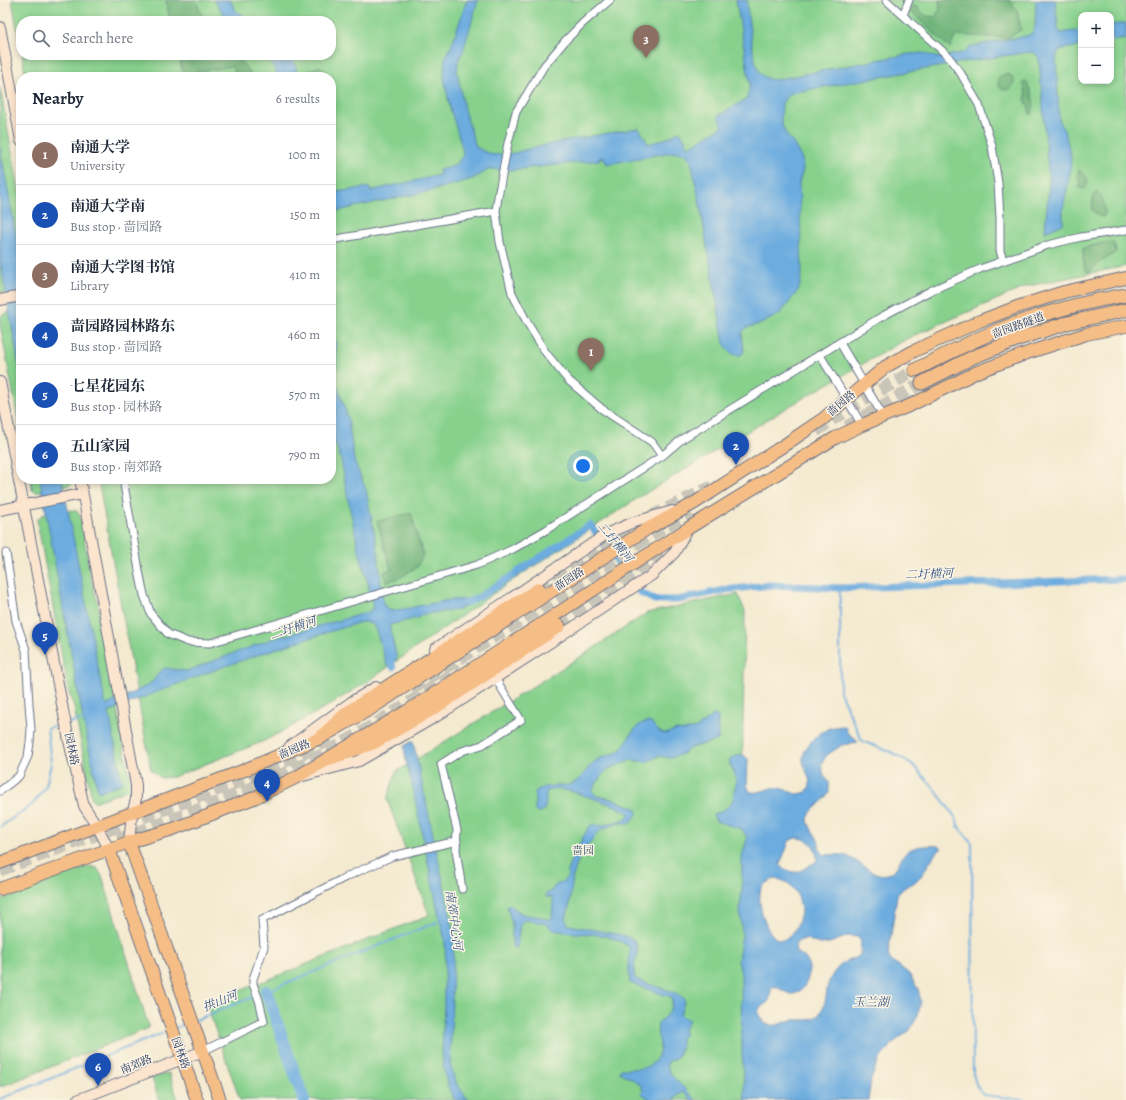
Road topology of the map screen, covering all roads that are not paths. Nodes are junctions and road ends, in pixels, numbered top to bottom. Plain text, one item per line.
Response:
1 (610, 0) edge
2 (886, 0) edge
3 (910, 0) edge
4 (903, 15) junction
5 (0, 27) edge
6 (16, 114) edge
7 (496, 211) junction
8 (1126, 230) edge
9 (336, 239) edge
10 (1003, 260) junction
11 (1126, 278) edge
12 (1126, 295) edge
13 (16, 297) edge
14 (0, 300) edge
15 (1126, 310) edge
16 (1126, 326) edge
17 (840, 343) junction
18 (820, 355) junction
19 (915, 370) tunnel mouth
20 (0, 382) edge
21 (922, 383) tunnel mouth
22 (864, 384) junction
23 (847, 399) junction
24 (883, 416) junction
25 (862, 425) junction
26 (662, 456) junction
27 (16, 464) edge
28 (20, 484) edge
29 (81, 484) edge
30 (124, 484) edge
31 (82, 494) junction
32 (693, 504) junction
33 (24, 505) junction
34 (0, 510) edge
35 (687, 529) junction
36 (6, 553) dead end
37 (539, 589) tunnel mouth
38 (559, 626) tunnel mouth
39 (495, 678) junction
40 (320, 738) junction
41 (279, 755) junction
42 (331, 758) junction
43 (297, 778) junction
44 (0, 790) edge
45 (132, 814) junction
46 (97, 826) junction
47 (456, 841) junction
48 (129, 842) junction
49 (109, 849) junction
50 (0, 864) edge
51 (0, 889) edge
52 (462, 889) dead end
53 (203, 1051) junction
54 (182, 1058) junction
55 (77, 1100) edge
56 (197, 1100) edge
57 (220, 1100) edge

1 - 7 street
2 - 4 street
3 - 4 street
4 - 10 street
5 - 6 street
7 - 9 street
7 - 26 street
8 - 10 street
10 - 17 street
11 - 22 main road, 啬园路
12 - 19 highway, 啬园路隧道
13 - 14 street
15 - 21 highway, 啬园路隧道
16 - 24 main road, 啬园路
17 - 18 street
17 - 22 street
18 - 23 street
18 - 26 street
20 - 27 street, 园林路
22 - 23 main road, 啬园路
22 - 24 street
23 - 25 street
23 - 32 main road, 啬园路
24 - 25 main road, 啬园路
25 - 35 main road, 啬园路
26 - 30 street
28 - 33 street, 园林路
29 - 31 street, 园林路
31 - 33 street
31 - 45 street, 园林路
32 - 40 main road, 啬园路
32 - 41 street
33 - 34 street
33 - 46 street, 园林路
35 - 39 street
35 - 42 main road, 啬园路
36 - 44 street
37 - 40 highway
38 - 42 highway
39 - 43 street
39 - 47 street
40 - 41 main road, 啬园路
41 - 45 main road, 啬园路
42 - 43 main road, 啬园路
43 - 48 main road, 啬园路
45 - 46 main road, 啬园路
45 - 48 street, 园林路
46 - 49 street, 园林路
46 - 50 main road, 啬园路
47 - 52 street
47 - 53 street
48 - 49 main road, 啬园路
48 - 53 main road, 园林路
49 - 51 main road, 啬园路
49 - 54 main road, 园林路
53 - 54 street, 南郊路
53 - 57 main road, 园林路
54 - 55 street, 南郊路
54 - 56 main road, 园林路

